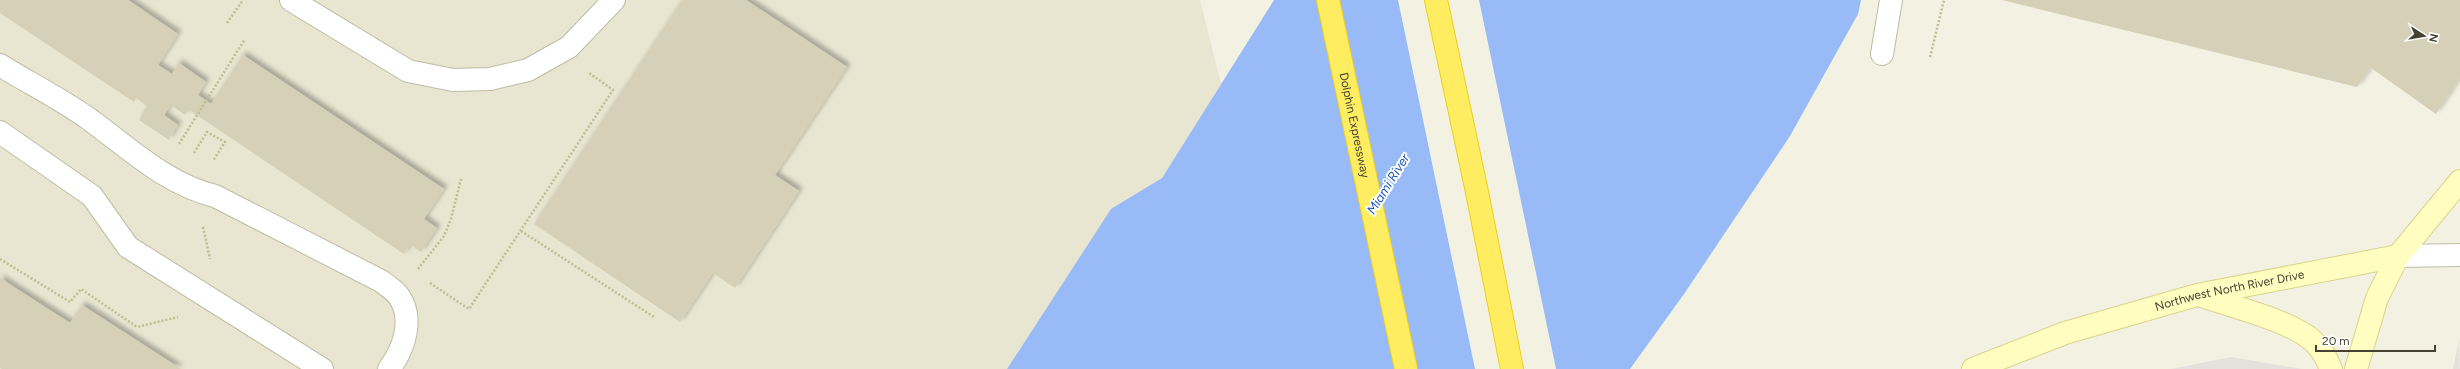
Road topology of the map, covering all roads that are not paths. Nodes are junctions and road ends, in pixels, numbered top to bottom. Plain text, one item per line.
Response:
1 (291, 0) edge
2 (614, 0) edge
3 (1328, 0) edge
4 (1436, 0) edge
5 (1891, 0) edge
6 (1882, 54) dead end
7 (0, 65) edge
8 (0, 132) edge
9 (2460, 181) edge
10 (2460, 255) edge
11 (2398, 256) junction
12 (2197, 295) junction
13 (322, 369) edge
14 (389, 369) edge
15 (1406, 369) edge
16 (1512, 369) edge
17 (1973, 369) edge
18 (2331, 369) edge
19 (2356, 369) edge

1 - 2 street
3 - 15 highway, Dolphin Expressway
4 - 16 highway
5 - 6 street
7 - 14 street
8 - 13 street
9 - 11 main road
10 - 11 street
11 - 12 main road, Northwest North River Drive
11 - 19 main road
12 - 17 main road, Northwest North River Drive
12 - 18 main road

